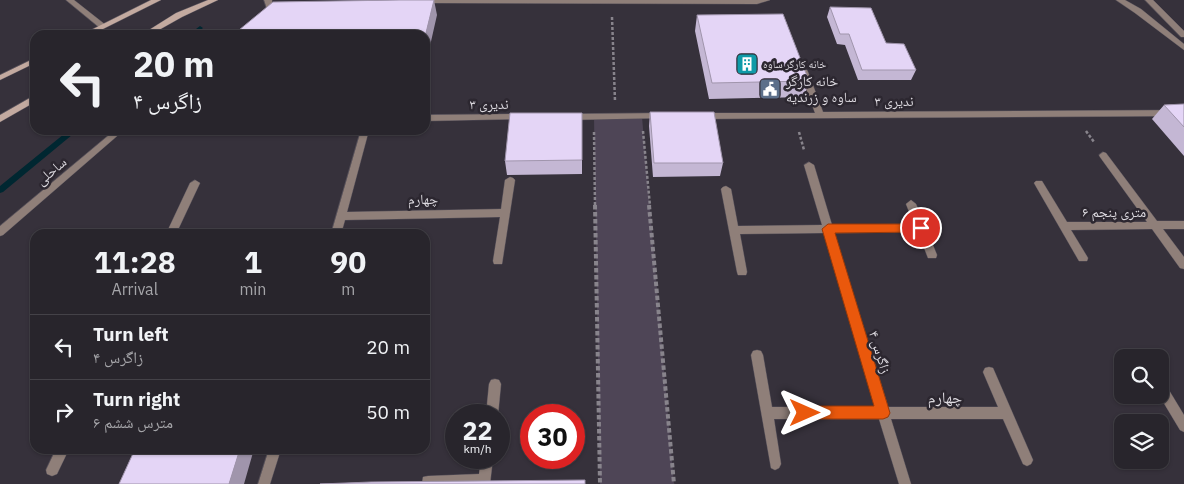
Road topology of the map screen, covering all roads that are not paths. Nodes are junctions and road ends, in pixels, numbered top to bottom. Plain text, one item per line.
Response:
1 (70, 0) edge
2 (157, 0) edge
3 (214, 0) edge
4 (279, 0) edge
5 (556, 0) edge
6 (766, 0) edge
7 (1120, 0) edge
8 (1149, 0) edge
9 (417, 1) edge
10 (617, 1) edge
11 (268, 10) edge
12 (102, 26) junction
13 (94, 30) edge
14 (154, 30) edge
15 (1184, 35) edge
16 (1184, 48) edge
17 (30, 63) edge
18 (802, 65) edge
19 (0, 78) edge
20 (30, 101) edge
21 (1184, 113) edge
22 (820, 115) junction
23 (671, 116) edge
24 (690, 116) edge
25 (534, 117) edge
26 (554, 117) edge
27 (430, 118) edge
28 (0, 119) edge
29 (114, 135) edge
30 (363, 135) edge
31 (1103, 155) road end
32 (809, 165) road end
33 (510, 180) dead end
34 (1038, 183) dead end
35 (195, 184) dead end
36 (726, 189) dead end
37 (911, 204) dead end
38 (505, 213) junction
39 (341, 216) junction
40 (1155, 225) junction
41 (1184, 225) edge
42 (1064, 226) junction
43 (921, 228) junction
44 (172, 229) edge
45 (337, 229) edge
46 (828, 229) junction
47 (734, 230) junction
48 (0, 232) edge
49 (932, 254) dead end
50 (1084, 258) dead end
51 (498, 261) dead end
52 (1184, 265) edge
53 (742, 272) dead end
54 (757, 355) dead end
55 (989, 372) dead end
56 (495, 384) dead end
57 (1169, 400) edge
58 (493, 404) edge
59 (767, 412) junction
60 (883, 413) junction
61 (1006, 413) junction
62 (1182, 420) edge
63 (60, 454) edge
64 (273, 454) edge
65 (1027, 460) dead end
66 (775, 464) dead end
67 (486, 469) edge
68 (52, 470) dead end
69 (419, 482) edge
70 (264, 484) edge
71 (905, 484) edge

1 - 12 street
2 - 12 main road
3 - 14 main road
4 - 11 street
5 - 9 street
5 - 10 street
6 - 10 street
7 - 16 street
8 - 15 street
12 - 13 main road
17 - 19 main road
18 - 22 street
20 - 28 main road
21 - 22 street, ندیری ۳
22 - 24 street, ندیری ۳
23 - 26 street
25 - 27 street, ندیری ۳
29 - 48 street, ساحلی
30 - 39 street
31 - 40 street
32 - 46 street, زاگرس ۴
33 - 38 street
34 - 42 street, ۶ متری پنجم
35 - 44 street
36 - 47 street
37 - 43 street
38 - 39 street, چهارم
38 - 51 street
39 - 45 street
40 - 41 street, ۶ متری پنجم
40 - 42 street, ۶ متری پنجم
40 - 52 street
42 - 50 street
43 - 46 street
43 - 49 street
46 - 47 street
46 - 60 street, زاگرس ۴
47 - 53 street
54 - 59 street
55 - 61 street
56 - 58 street
57 - 62 street
59 - 60 street, چهارم
59 - 66 street
60 - 61 street, چهارم
60 - 71 street, زاگرس ۴
61 - 65 street
63 - 68 street
64 - 70 street
67 - 69 street

